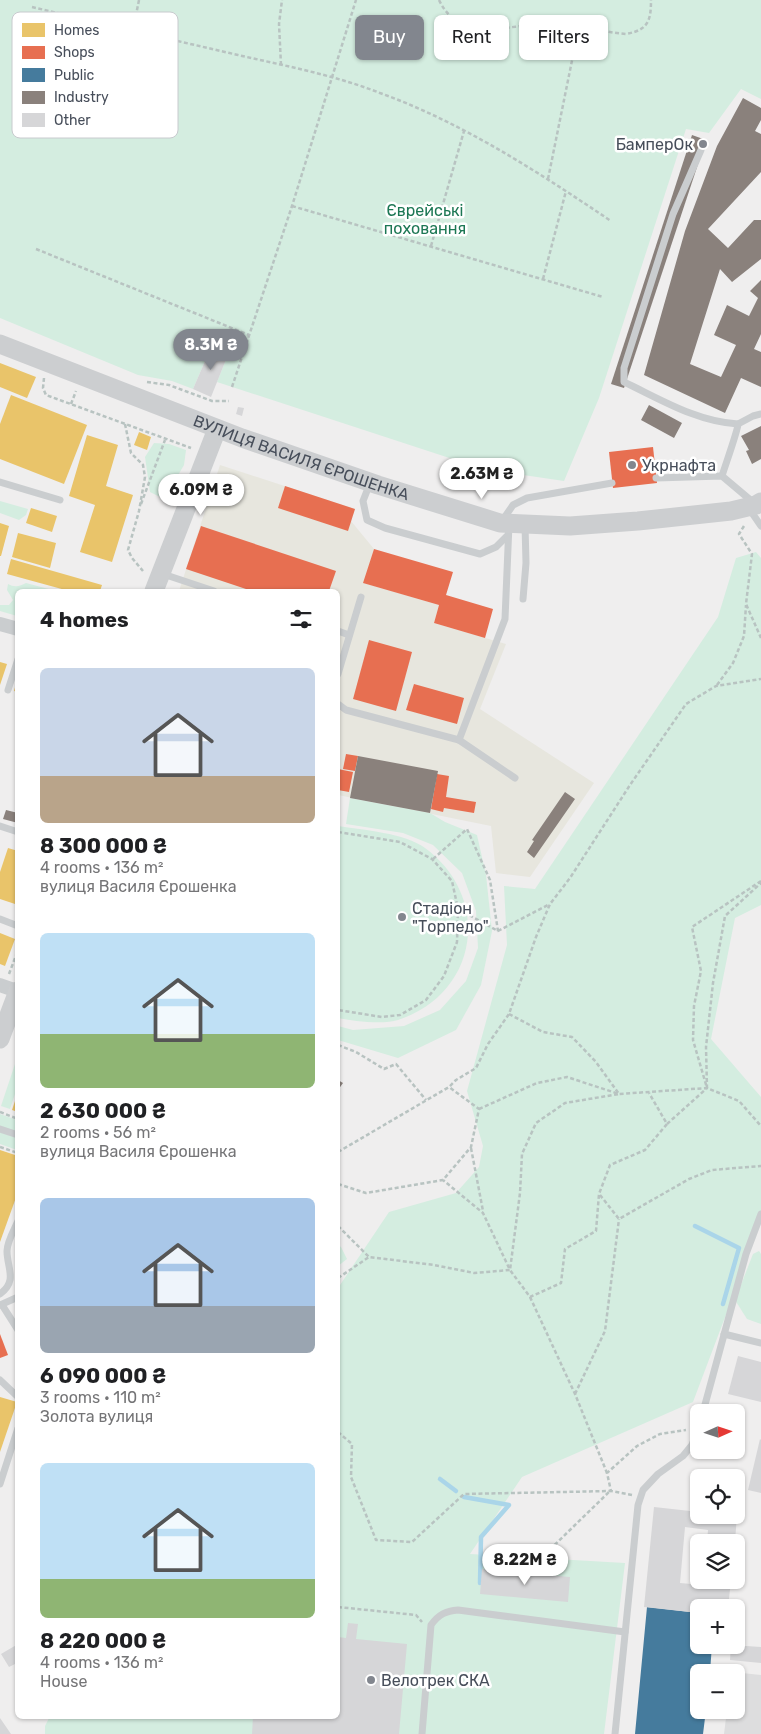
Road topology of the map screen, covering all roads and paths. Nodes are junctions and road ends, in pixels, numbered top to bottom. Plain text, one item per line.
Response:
1 (282, 0) edge
2 (356, 0) edge
3 (439, 0) edge
4 (652, 0) edge
5 (32, 6) dead end
6 (57, 12) edge
7 (519, 27) edge
8 (608, 31) edge
9 (178, 41) edge
10 (572, 60) edge
11 (281, 65) junction
12 (332, 77) junction
13 (464, 131) junction
14 (701, 150) dead end
15 (548, 179) junction
16 (566, 191) junction
17 (292, 206) junction
18 (611, 221) dead end
19 (430, 246) junction
20 (36, 249) dead end
21 (543, 279) junction
22 (603, 296) dead end
23 (249, 335) junction
24 (0, 344) edge
25 (44, 374) dead end
26 (232, 387) dead end
27 (78, 388) dead end
28 (71, 404) junction
29 (761, 414) edge
30 (125, 424) junction
31 (738, 424) junction
32 (217, 429) junction
33 (165, 440) junction
34 (196, 450) dead end
35 (722, 476) junction
36 (656, 478) dead end
37 (0, 482) edge
38 (370, 482) junction
39 (612, 483) dead end
40 (60, 500) dead end
41 (755, 505) edge
42 (138, 511) junction
43 (744, 526) dead end
44 (761, 526) edge
45 (511, 527) junction
46 (149, 571) junction
47 (141, 578) dead end
48 (154, 589) edge
49 (208, 589) edge
50 (361, 597) dead end
51 (523, 599) dead end
52 (746, 604) junction
53 (0, 624) edge
54 (15, 627) edge
55 (340, 632) edge
56 (349, 635) junction
57 (761, 638) edge
58 (340, 667) edge
59 (15, 668) edge
60 (761, 679) edge
61 (716, 686) junction
62 (8, 690) dead end
63 (340, 706) edge
64 (459, 740) junction
65 (515, 778) dead end
66 (0, 826) edge
67 (15, 831) edge
68 (340, 832) edge
69 (432, 859) junction
70 (761, 882) edge
71 (550, 904) junction
72 (458, 909) junction
73 (0, 920) edge
74 (15, 925) edge
75 (498, 931) junction
76 (0, 985) edge
77 (15, 990) edge
78 (15, 999) edge
79 (340, 1010) edge
80 (510, 1014) junction
81 (0, 1039) edge
82 (340, 1046) edge
83 (449, 1086) junction
84 (707, 1088) junction
85 (649, 1093) junction
86 (619, 1094) junction
87 (426, 1100) junction
88 (478, 1109) junction
89 (0, 1112) edge
90 (15, 1117) edge
91 (667, 1124) junction
92 (761, 1126) edge
93 (0, 1129) edge
94 (15, 1135) edge
95 (0, 1147) edge
96 (470, 1147) junction
97 (340, 1151) edge
98 (15, 1153) edge
99 (761, 1166) edge
100 (443, 1180) junction
101 (340, 1185) edge
102 (599, 1194) junction
103 (483, 1212) junction
104 (761, 1214) edge
105 (619, 1219) junction
106 (340, 1228) edge
107 (15, 1229) edge
108 (368, 1257) junction
109 (510, 1270) junction
110 (340, 1277) edge
111 (0, 1294) edge
112 (530, 1297) junction
113 (15, 1298) edge
114 (1, 1305) edge
115 (15, 1326) edge
116 (724, 1334) junction
117 (761, 1343) edge
118 (0, 1380) edge
119 (15, 1394) edge
120 (575, 1394) junction
121 (705, 1404) edge
122 (690, 1429) edge
123 (340, 1434) edge
124 (15, 1437) edge
125 (690, 1447) edge
126 (607, 1474) junction
127 (0, 1484) edge
128 (611, 1491) junction
129 (640, 1497) junction
130 (536, 1563) dead end
131 (340, 1607) edge
132 (431, 1631) junction
133 (625, 1632) junction
134 (422, 1734) edge
135 (615, 1734) edge

1 - 11 path
2 - 12 path
3 - 7 path
4 - 8 path
5 - 6 path
9 - 11 path
10 - 15 path
11 - 12 path
12 - 13 path
12 - 17 path
13 - 15 path
13 - 19 path
14 - 31 lane
15 - 16 path
16 - 18 path
16 - 21 path
17 - 19 path
17 - 23 path
19 - 21 path
20 - 23 path
21 - 22 path
23 - 26 path
24 - 32 main road, ВУЛИЦЯ ВАСИЛЯ ЄРОШЕНКА
25 - 28 path
27 - 28 path
28 - 30 path
29 - 31 lane
30 - 33 path
30 - 42 path
31 - 35 lane
32 - 38 main road, ВУЛИЦЯ ВАСИЛЯ ЄРОШЕНКА
32 - 46 main road
33 - 34 path
33 - 42 path
35 - 36 lane
35 - 41 lane
37 - 40 lane
38 - 45 main road, ВУЛИЦЯ ВАСИЛЯ ЄРОШЕНКА
38 - 45 lane
39 - 45 lane
41 - 44 lane
41 - 45 main road, ВУЛИЦЯ ВАСИЛЯ ЄРОШЕНКА
42 - 46 path
43 - 52 path
45 - 51 lane
45 - 64 lane
46 - 47 path
46 - 48 main road
46 - 49 lane
50 - 56 lane
52 - 57 path
52 - 61 path
53 - 54 street
55 - 56 lane
56 - 58 lane
59 - 62 lane
60 - 61 path
61 - 71 path
63 - 64 lane
64 - 65 lane
66 - 67 lane
68 - 69 path
69 - 72 path
69 - 75 path
70 - 84 path
70 - 84 path
71 - 75 path
71 - 80 path
72 - 75 path
72 - 79 path
73 - 74 lane
76 - 77 street
78 - 81 main road
80 - 83 path
80 - 86 path
82 - 87 path
83 - 87 path
83 - 88 path
84 - 85 path
84 - 91 path
84 - 92 path
85 - 86 path
85 - 91 path
86 - 88 path
86 - 109 path
87 - 97 path
88 - 96 path
89 - 90 path
91 - 102 path
93 - 94 lane
95 - 98 path
96 - 100 path
96 - 103 path
99 - 105 path
100 - 101 path
100 - 103 path
102 - 105 path
102 - 112 path
103 - 109 path
104 - 116 lane
105 - 120 path
106 - 108 path
107 - 111 lane
108 - 109 path
108 - 110 path
109 - 112 path
112 - 120 path
113 - 114 lane
114 - 115 lane
116 - 117 lane
116 - 121 lane
118 - 119 lane
120 - 126 path
122 - 126 path
123 - 128 path
124 - 127 lane
125 - 129 lane
126 - 128 path
128 - 129 path
128 - 130 path
129 - 133 lane
131 - 132 path
132 - 133 lane
132 - 134 lane
133 - 135 lane

